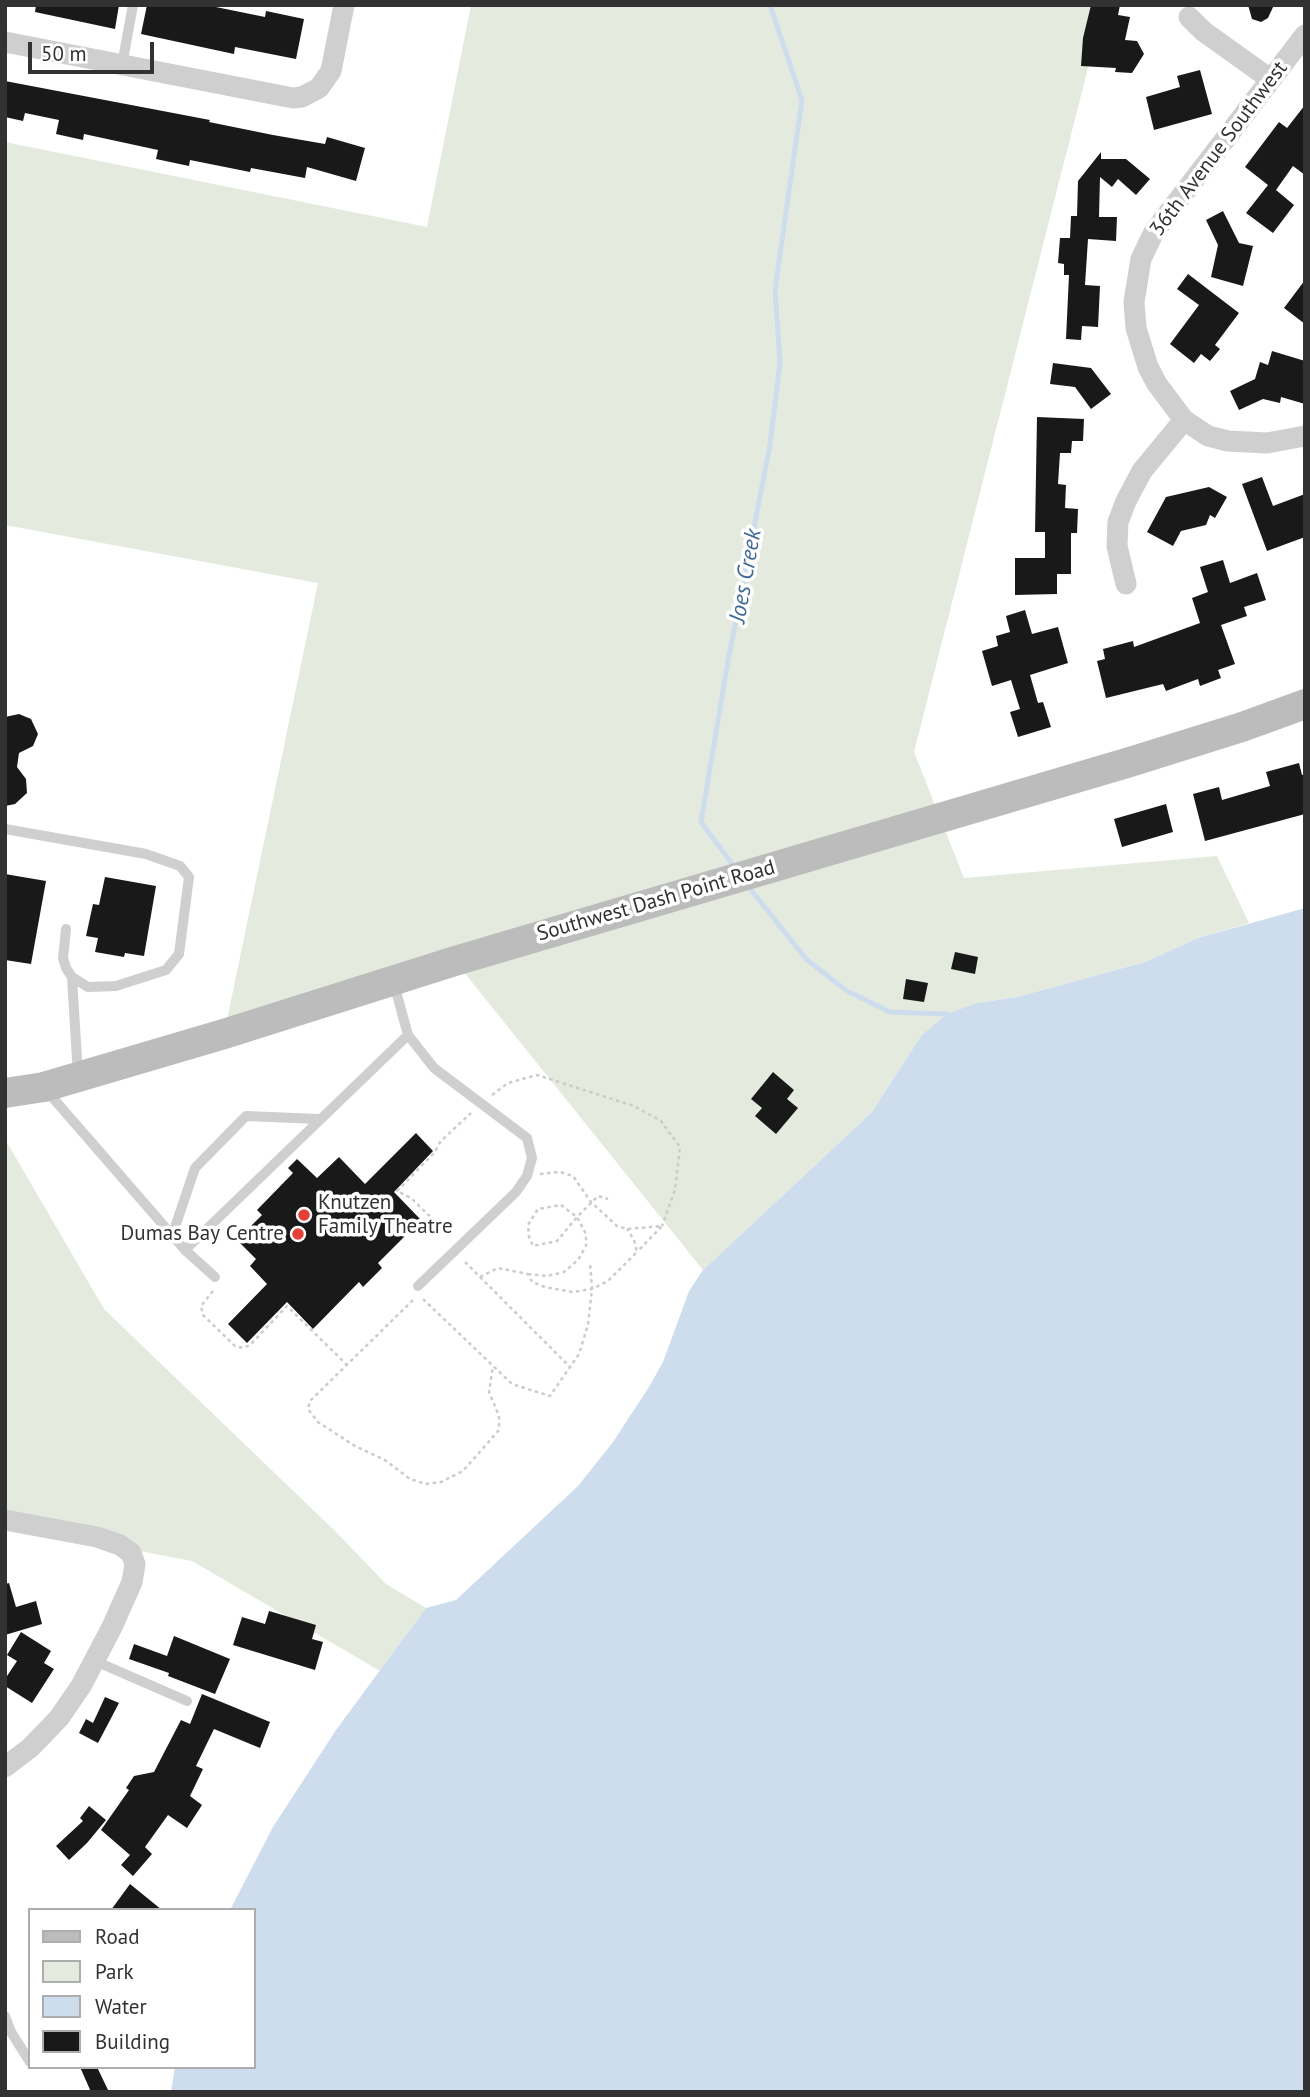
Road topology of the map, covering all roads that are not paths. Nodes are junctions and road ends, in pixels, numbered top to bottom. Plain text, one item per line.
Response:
1 (133, 5) edge
2 (344, 5) edge
3 (1188, 17) dead end
4 (1305, 35) edge
5 (5, 42) edge
6 (122, 65) junction
7 (1270, 79) junction
8 (1184, 420) junction
9 (1305, 436) edge
10 (1126, 584) dead end
11 (1305, 704) edge
12 (5, 829) edge
13 (66, 929) dead end
14 (72, 978) junction
15 (393, 980) junction
16 (408, 1035) junction
17 (78, 1077) junction
18 (44, 1087) junction
19 (5, 1093) edge
20 (319, 1119) junction
21 (172, 1236) junction
22 (184, 1250) junction
23 (215, 1278) road end
24 (418, 1286) dead end
25 (5, 1520) edge
26 (94, 1661) junction
27 (187, 1701) dead end
28 (5, 1767) edge
29 (5, 2016) edge
30 (28, 2060) edge

1 - 6 lane
2 - 6 street
3 - 7 street
4 - 7 street, 36th Avenue Southwest
5 - 6 street
7 - 8 street, 36th Avenue Southwest
8 - 9 street
8 - 10 street
11 - 15 main road, Southwest Dash Point Road
12 - 14 lane
13 - 14 lane
14 - 17 lane
15 - 16 lane
15 - 17 main road, Southwest Dash Point Road
16 - 20 lane
16 - 24 lane
17 - 18 main road, Southwest Dash Point Road
18 - 19 main road, Southwest Dash Point Road
18 - 21 lane
20 - 21 lane
20 - 22 lane
21 - 22 lane
22 - 23 lane
25 - 26 street
26 - 27 lane
26 - 28 street
29 - 30 lane

